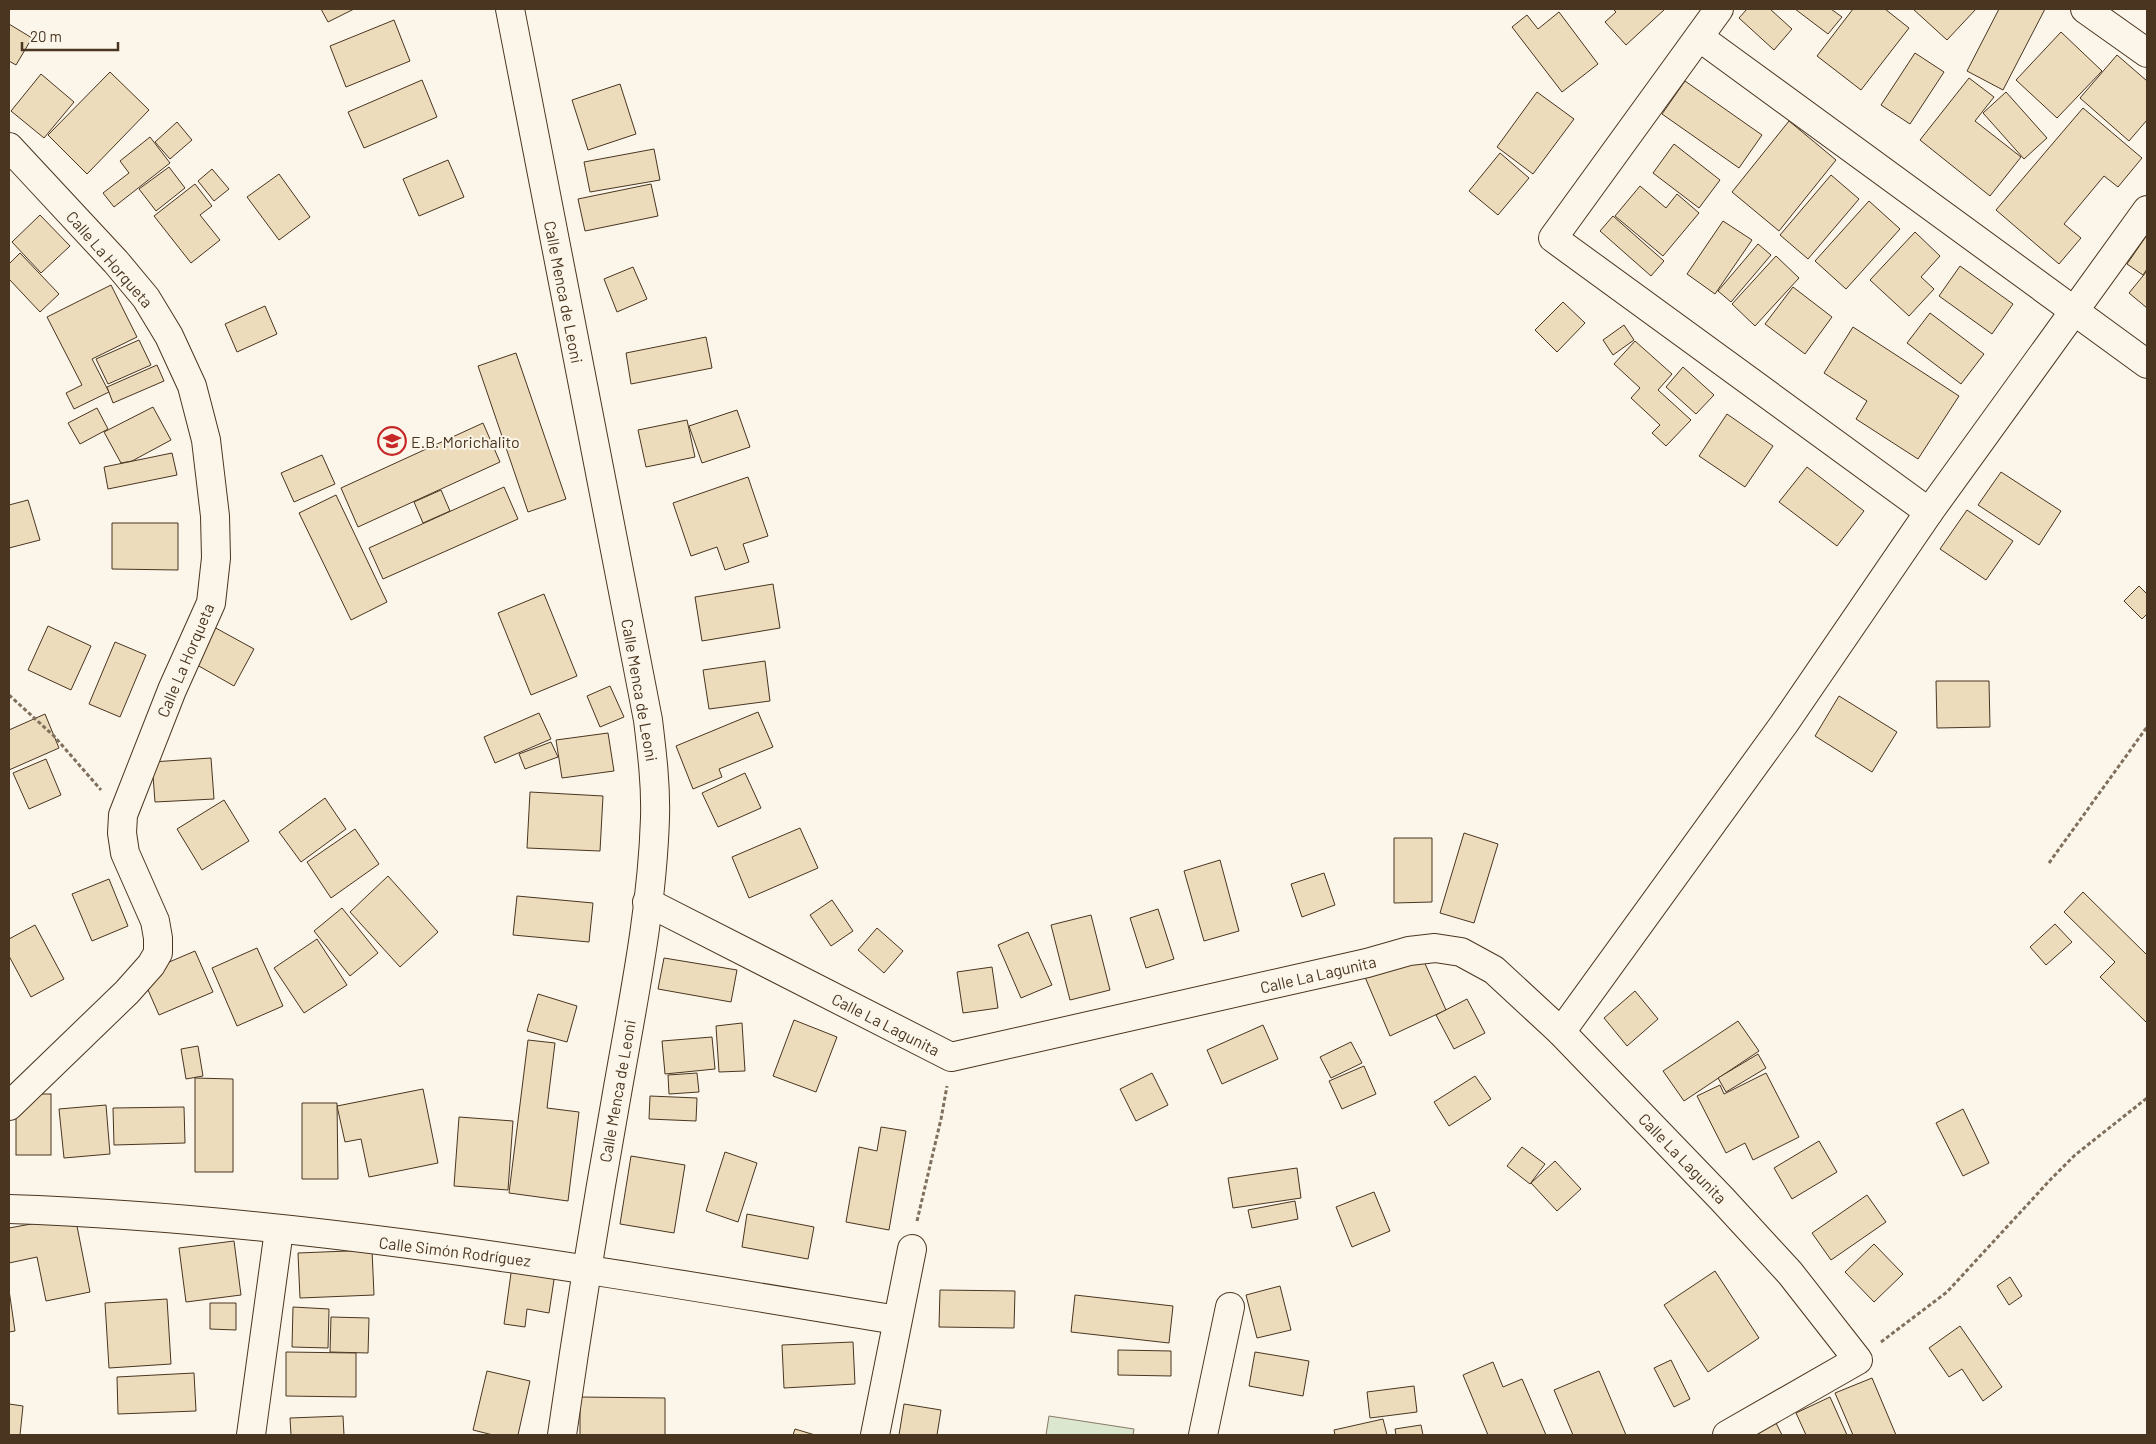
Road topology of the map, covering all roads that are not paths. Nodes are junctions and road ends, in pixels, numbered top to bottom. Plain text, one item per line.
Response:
1 (510, 9) edge
2 (1719, 9) edge
3 (2085, 9) edge
4 (1698, 37) junction
5 (2147, 53) edge
6 (9, 147) edge
7 (2147, 210) edge
8 (2074, 311) junction
9 (2147, 364) edge
10 (1929, 512) junction
11 (647, 902) junction
12 (1561, 1032) junction
13 (9, 1106) edge
14 (9, 1209) edge
15 (279, 1230) junction
16 (912, 1249) road end
17 (586, 1269) junction
18 (1230, 1307) dead end
19 (897, 1320) junction
20 (251, 1435) edge
21 (562, 1435) edge
22 (875, 1435) edge
23 (1203, 1435) edge
24 (1727, 1435) edge

1 - 11 street, Calle Menca de Leoni
2 - 4 street
3 - 5 street
4 - 8 street
4 - 10 street
6 - 13 street, Calle La Horqueta
7 - 8 street
8 - 9 street
8 - 10 street
10 - 12 street
11 - 12 street, Calle La Lagunita
11 - 17 street, Calle Menca de Leoni
12 - 24 street, Calle La Lagunita
14 - 15 street, Calle Simón Rodríguez
15 - 17 street, Calle Simón Rodríguez
15 - 20 street
16 - 19 street
17 - 19 street, Calle Simón Rodríguez
17 - 21 street, Calle Menca de Leoni
18 - 23 street
19 - 22 street

